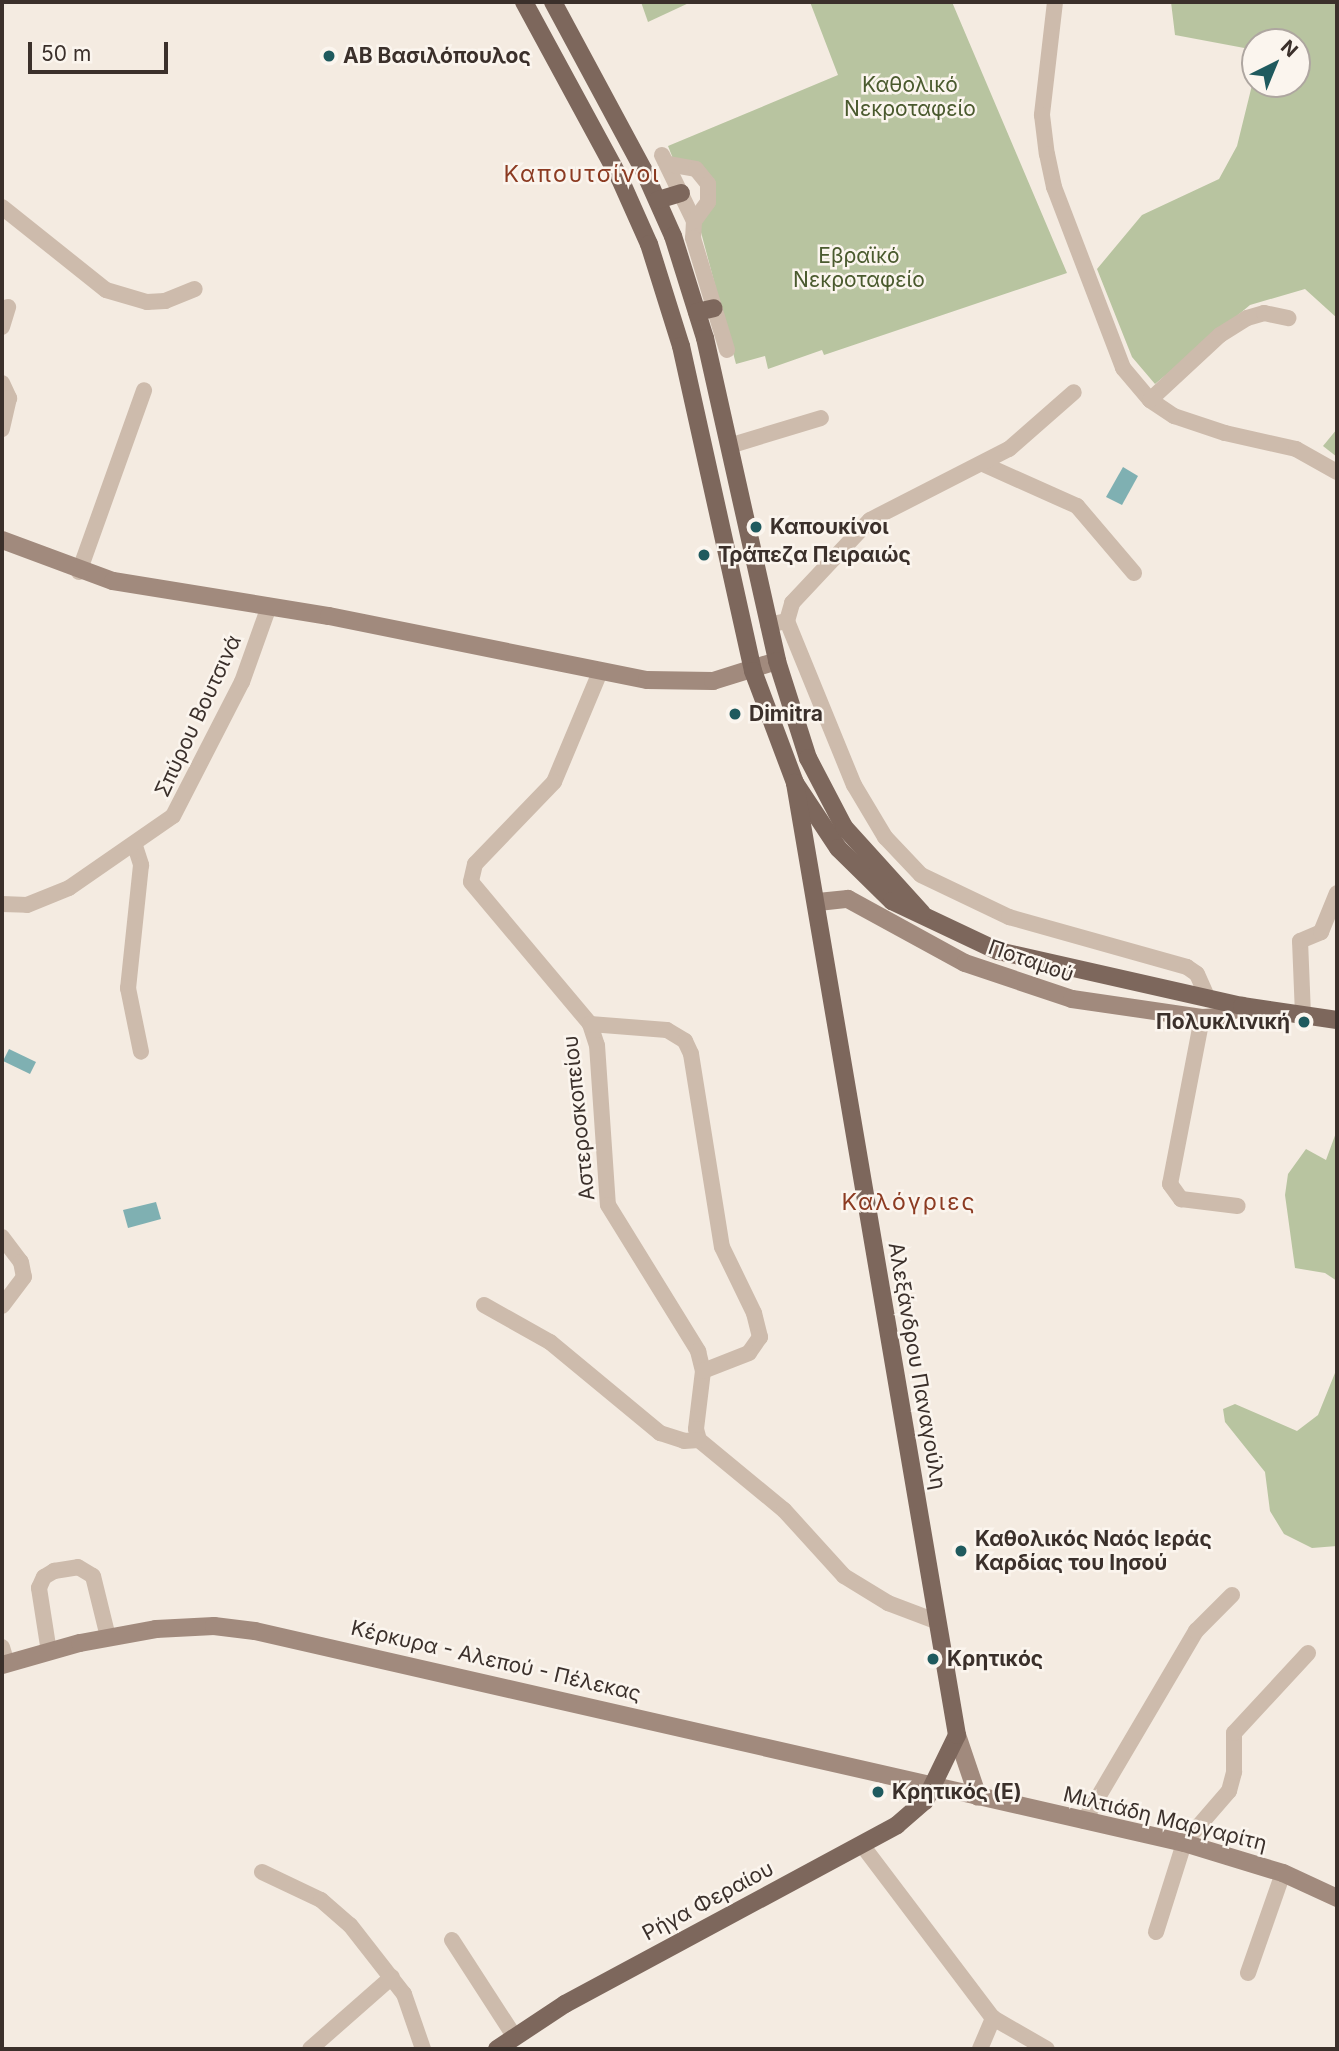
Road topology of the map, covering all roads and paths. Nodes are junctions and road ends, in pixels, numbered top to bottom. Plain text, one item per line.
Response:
1 (524, 2) edge
2 (553, 2) edge
3 (1055, 2) edge
4 (681, 193) junction
5 (658, 200) junction
6 (2, 207) edge
7 (695, 221) junction
8 (195, 289) dead end
9 (8, 307) dead end
10 (706, 310) junction
11 (1288, 317) dead end
12 (2, 327) edge
13 (727, 349) dead end
14 (2, 383) edge
15 (144, 390) dead end
16 (1074, 391) dead end
17 (1150, 400) junction
18 (821, 418) dead end
19 (2, 429) edge
20 (729, 446) junction
21 (983, 464) junction
22 (1337, 472) edge
23 (2, 540) edge
24 (79, 572) junction
25 (1134, 573) dead end
26 (270, 606) junction
27 (787, 621) junction
28 (768, 625) junction
29 (777, 661) junction
30 (753, 671) junction
31 (600, 672) junction
32 (795, 783) junction
33 (135, 846) junction
34 (1337, 893) edge
35 (818, 902) junction
36 (2, 904) edge
37 (923, 915) junction
38 (1208, 999) junction
39 (1242, 1006) junction
40 (1303, 1015) junction
41 (1202, 1018) junction
42 (1337, 1020) edge
43 (590, 1024) junction
44 (141, 1052) dead end
45 (1238, 1206) dead end
46 (2, 1237) edge
47 (484, 1305) dead end
48 (2, 1306) edge
49 (703, 1371) junction
50 (699, 1440) junction
51 (1232, 1595) dead end
52 (938, 1622) junction
53 (108, 1637) junction
54 (49, 1651) junction
55 (1308, 1653) dead end
56 (4, 1659) edge
57 (957, 1735) junction
58 (933, 1788) junction
59 (978, 1797) junction
60 (1084, 1821) junction
61 (1184, 1843) junction
62 (862, 1845) junction
63 (262, 1872) dead end
64 (1283, 1872) junction
65 (1337, 1898) edge
66 (1156, 1932) dead end
67 (452, 1940) dead end
68 (1248, 1973) dead end
69 (392, 1977) junction
70 (993, 2018) junction
71 (514, 2036) junction
72 (310, 2049) edge
73 (423, 2049) edge
74 (497, 2049) edge
75 (980, 2049) edge
76 (1047, 2049) edge

1 - 30 main road
2 - 5 main road
3 - 17 street
4 - 5 main road
4 - 7 street
4 - 7 street
5 - 10 main road
6 - 8 street
7 - 10 street
9 - 12 street
10 - 13 street
10 - 20 main road
11 - 17 street
14 - 19 street
15 - 24 street
16 - 21 street
17 - 22 street
18 - 20 street
20 - 28 main road
21 - 25 street
21 - 27 street
23 - 24 main road
24 - 26 main road
26 - 31 main road
26 - 33 street, Σπύρου Βουτσινά
27 - 28 street
27 - 38 street
28 - 29 main road
29 - 30 main road
29 - 37 main road
30 - 31 main road
30 - 32 main road
31 - 43 street, Αστεροσκοπείου
32 - 35 main road, Αλεξάνδρου Παναγούλη
32 - 37 main road
33 - 36 street, Σπύρου Βουτσινά
33 - 44 street
34 - 40 street
35 - 41 main road, Ποταμού
35 - 52 main road, Αλεξάνδρου Παναγούλη
37 - 38 main road
38 - 39 main road
39 - 40 main road
39 - 41 main road, Ποταμού
40 - 42 main road
41 - 45 street
43 - 49 street, Αστεροσκοπείου
43 - 49 street
46 - 48 street
47 - 50 street
49 - 50 street, Αστεροσκοπείου
50 - 52 street
51 - 60 street
52 - 57 main road, Αλεξάνδρου Παναγούλη
53 - 54 main road, Κέρκυρα - Αλεπού - Πέλεκας
53 - 54 street
53 - 58 main road, Κέρκυρα - Αλεπού - Πέλεκας
54 - 56 main road, Κέρκυρα - Αλεπού - Πέλεκας
55 - 61 street
57 - 58 main road
57 - 59 main road
58 - 59 main road, Κέρκυρα - Αλεπού - Πέλεκας
58 - 62 main road, Ρήγα Φεραίου
59 - 60 main road, Μιλτιάδη Μαργαρίτη
60 - 61 main road, Μιλτιάδη Μαργαρίτη
61 - 64 main road, Μιλτιάδη Μαργαρίτη
61 - 66 street
62 - 70 street
62 - 71 main road, Ρήγα Φεραίου
63 - 69 street
64 - 65 main road, Μιλτιάδη Μαργαρίτη
64 - 68 street
67 - 71 street
69 - 72 street
69 - 73 street
70 - 75 street
70 - 76 street
71 - 74 main road, Ρήγα Φεραίου

